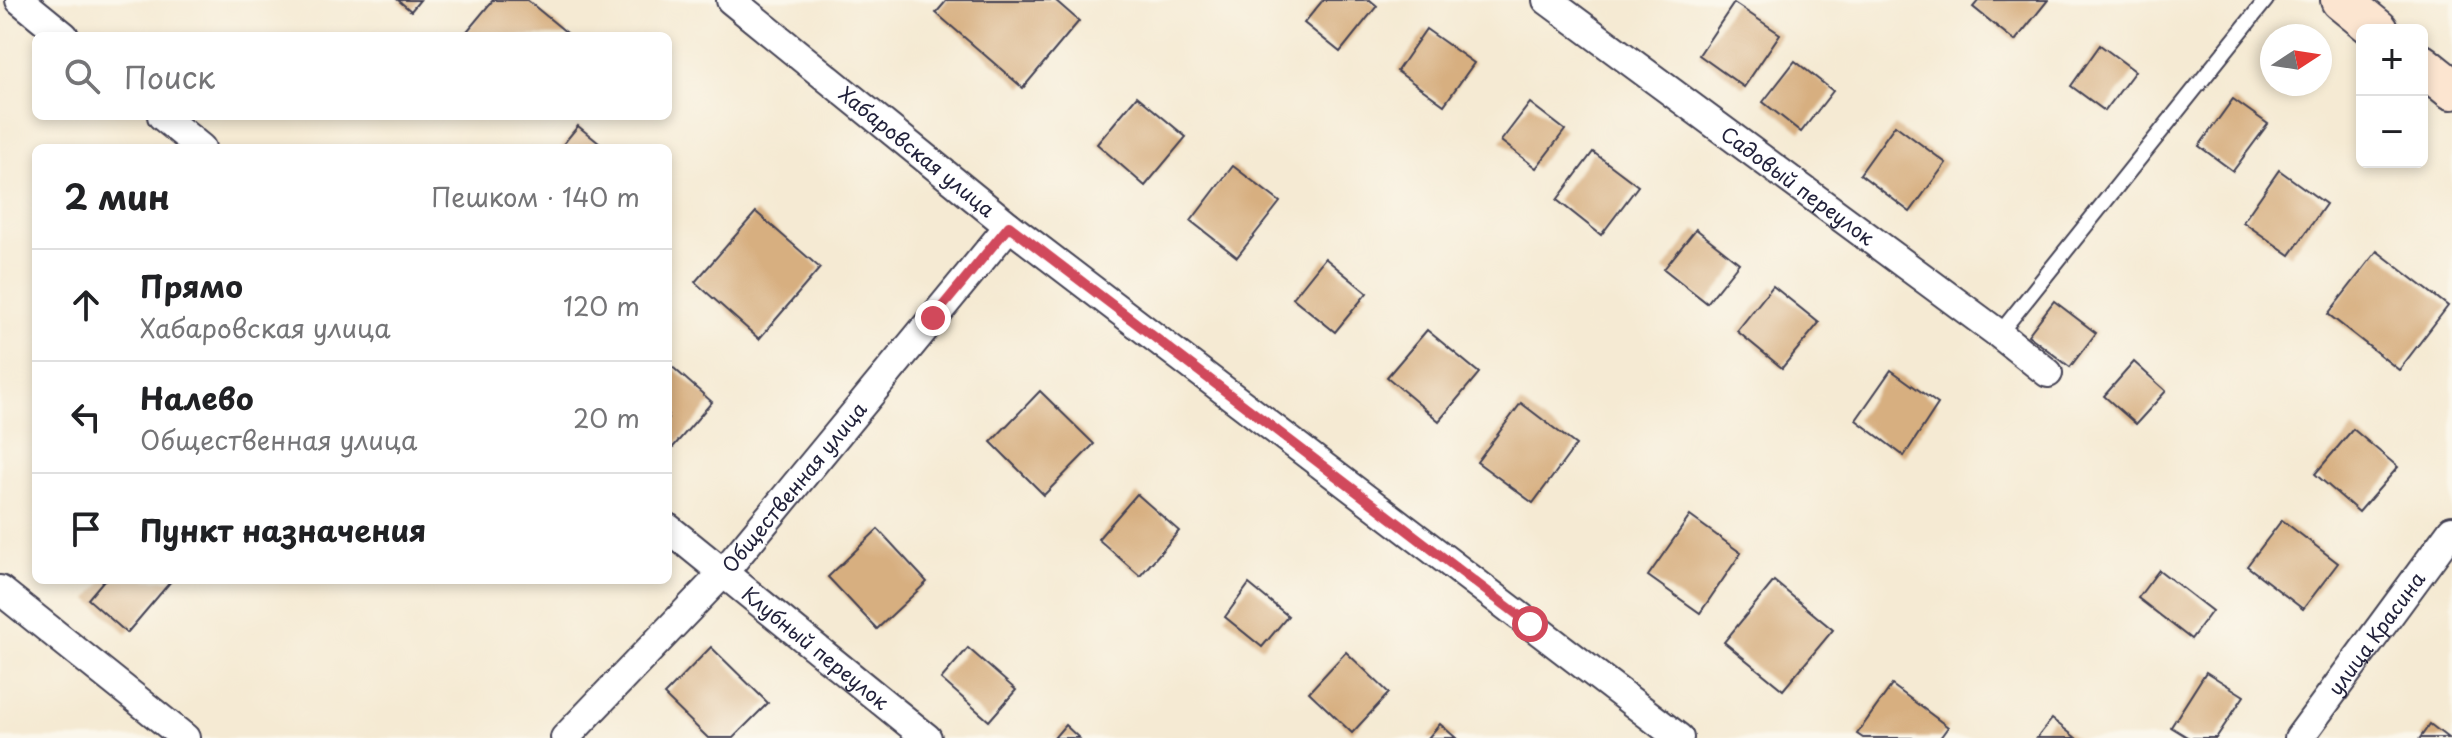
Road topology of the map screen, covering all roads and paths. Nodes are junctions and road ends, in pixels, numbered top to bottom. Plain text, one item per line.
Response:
1 (20, 0) edge
2 (731, 0) edge
3 (1547, 0) edge
4 (2266, 0) edge
5 (2341, 0) edge
6 (2371, 24) edge
7 (59, 32) edge
8 (2428, 70) edge
9 (2452, 89) edge
10 (167, 120) edge
11 (196, 144) edge
12 (1009, 226) junction
13 (1999, 334) junction
14 (2048, 373) dead end
15 (2452, 530) edge
16 (672, 531) edge
17 (723, 573) junction
18 (0, 590) edge
19 (185, 738) edge
20 (565, 738) edge
21 (927, 738) edge
22 (1679, 738) edge
23 (2299, 738) edge

1 - 7 street
2 - 12 street, Хабаровская улица
3 - 13 street, Садовый переулок
4 - 13 lane
5 - 6 street
8 - 9 street
10 - 11 street
12 - 17 street, Общественная улица
12 - 22 street, Хабаровская улица
13 - 14 street, Садовый переулок
15 - 23 street, улица Красина
16 - 17 street, Клубный переулок
17 - 20 street, Общественная улица
17 - 21 street, Клубный переулок
18 - 19 street

